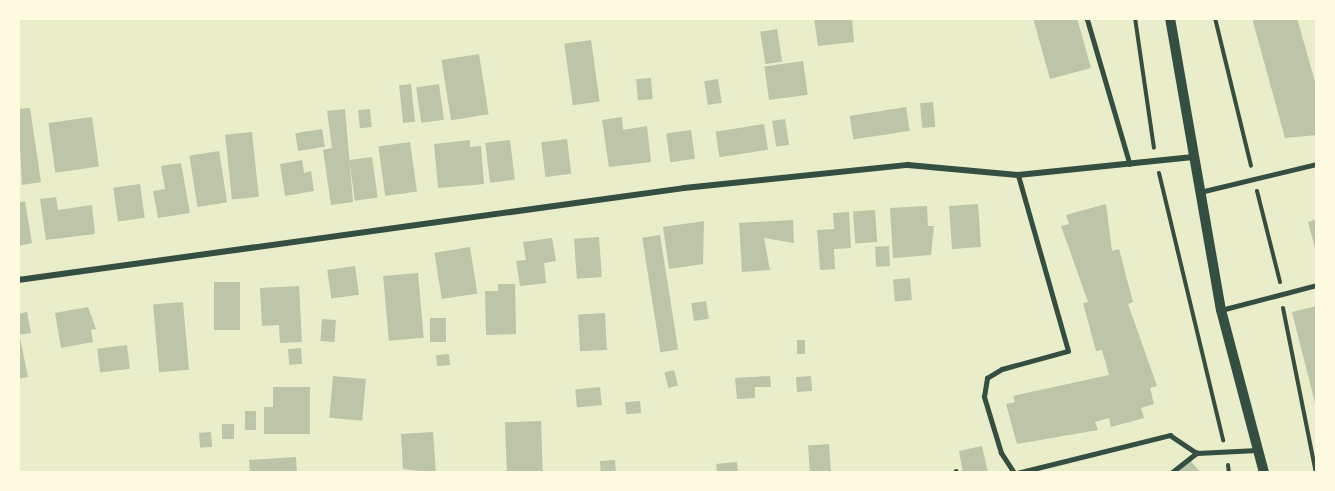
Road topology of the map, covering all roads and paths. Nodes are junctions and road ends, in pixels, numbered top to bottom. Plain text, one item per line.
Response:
1 (1087, 18) edge
2 (1135, 18) edge
3 (1170, 18) edge
4 (1215, 18) edge
5 (1193, 157) junction
6 (1156, 162) junction
7 (1317, 164) edge
8 (1130, 166) junction
9 (1018, 175) junction
10 (1255, 180) junction
11 (1200, 192) junction
12 (18, 280) edge
13 (1317, 285) edge
14 (1282, 293) junction
15 (1221, 310) junction
16 (1258, 450) junction
17 (1226, 451) junction
18 (1197, 453) junction
19 (1015, 473) edge
20 (1171, 473) edge
21 (1229, 473) edge
22 (1264, 473) edge
23 (1316, 473) edge

1 - 8 lane
2 - 6 path
3 - 5 street
4 - 10 path
5 - 6 street
5 - 11 street
6 - 8 street
6 - 17 path
7 - 10 lane
8 - 9 street
9 - 12 street
9 - 19 lane
10 - 11 lane
10 - 14 path
11 - 15 street
13 - 14 lane
14 - 15 lane
14 - 23 path
15 - 16 street
16 - 17 lane
16 - 22 street
17 - 18 lane
17 - 21 path
18 - 19 lane
18 - 20 lane

